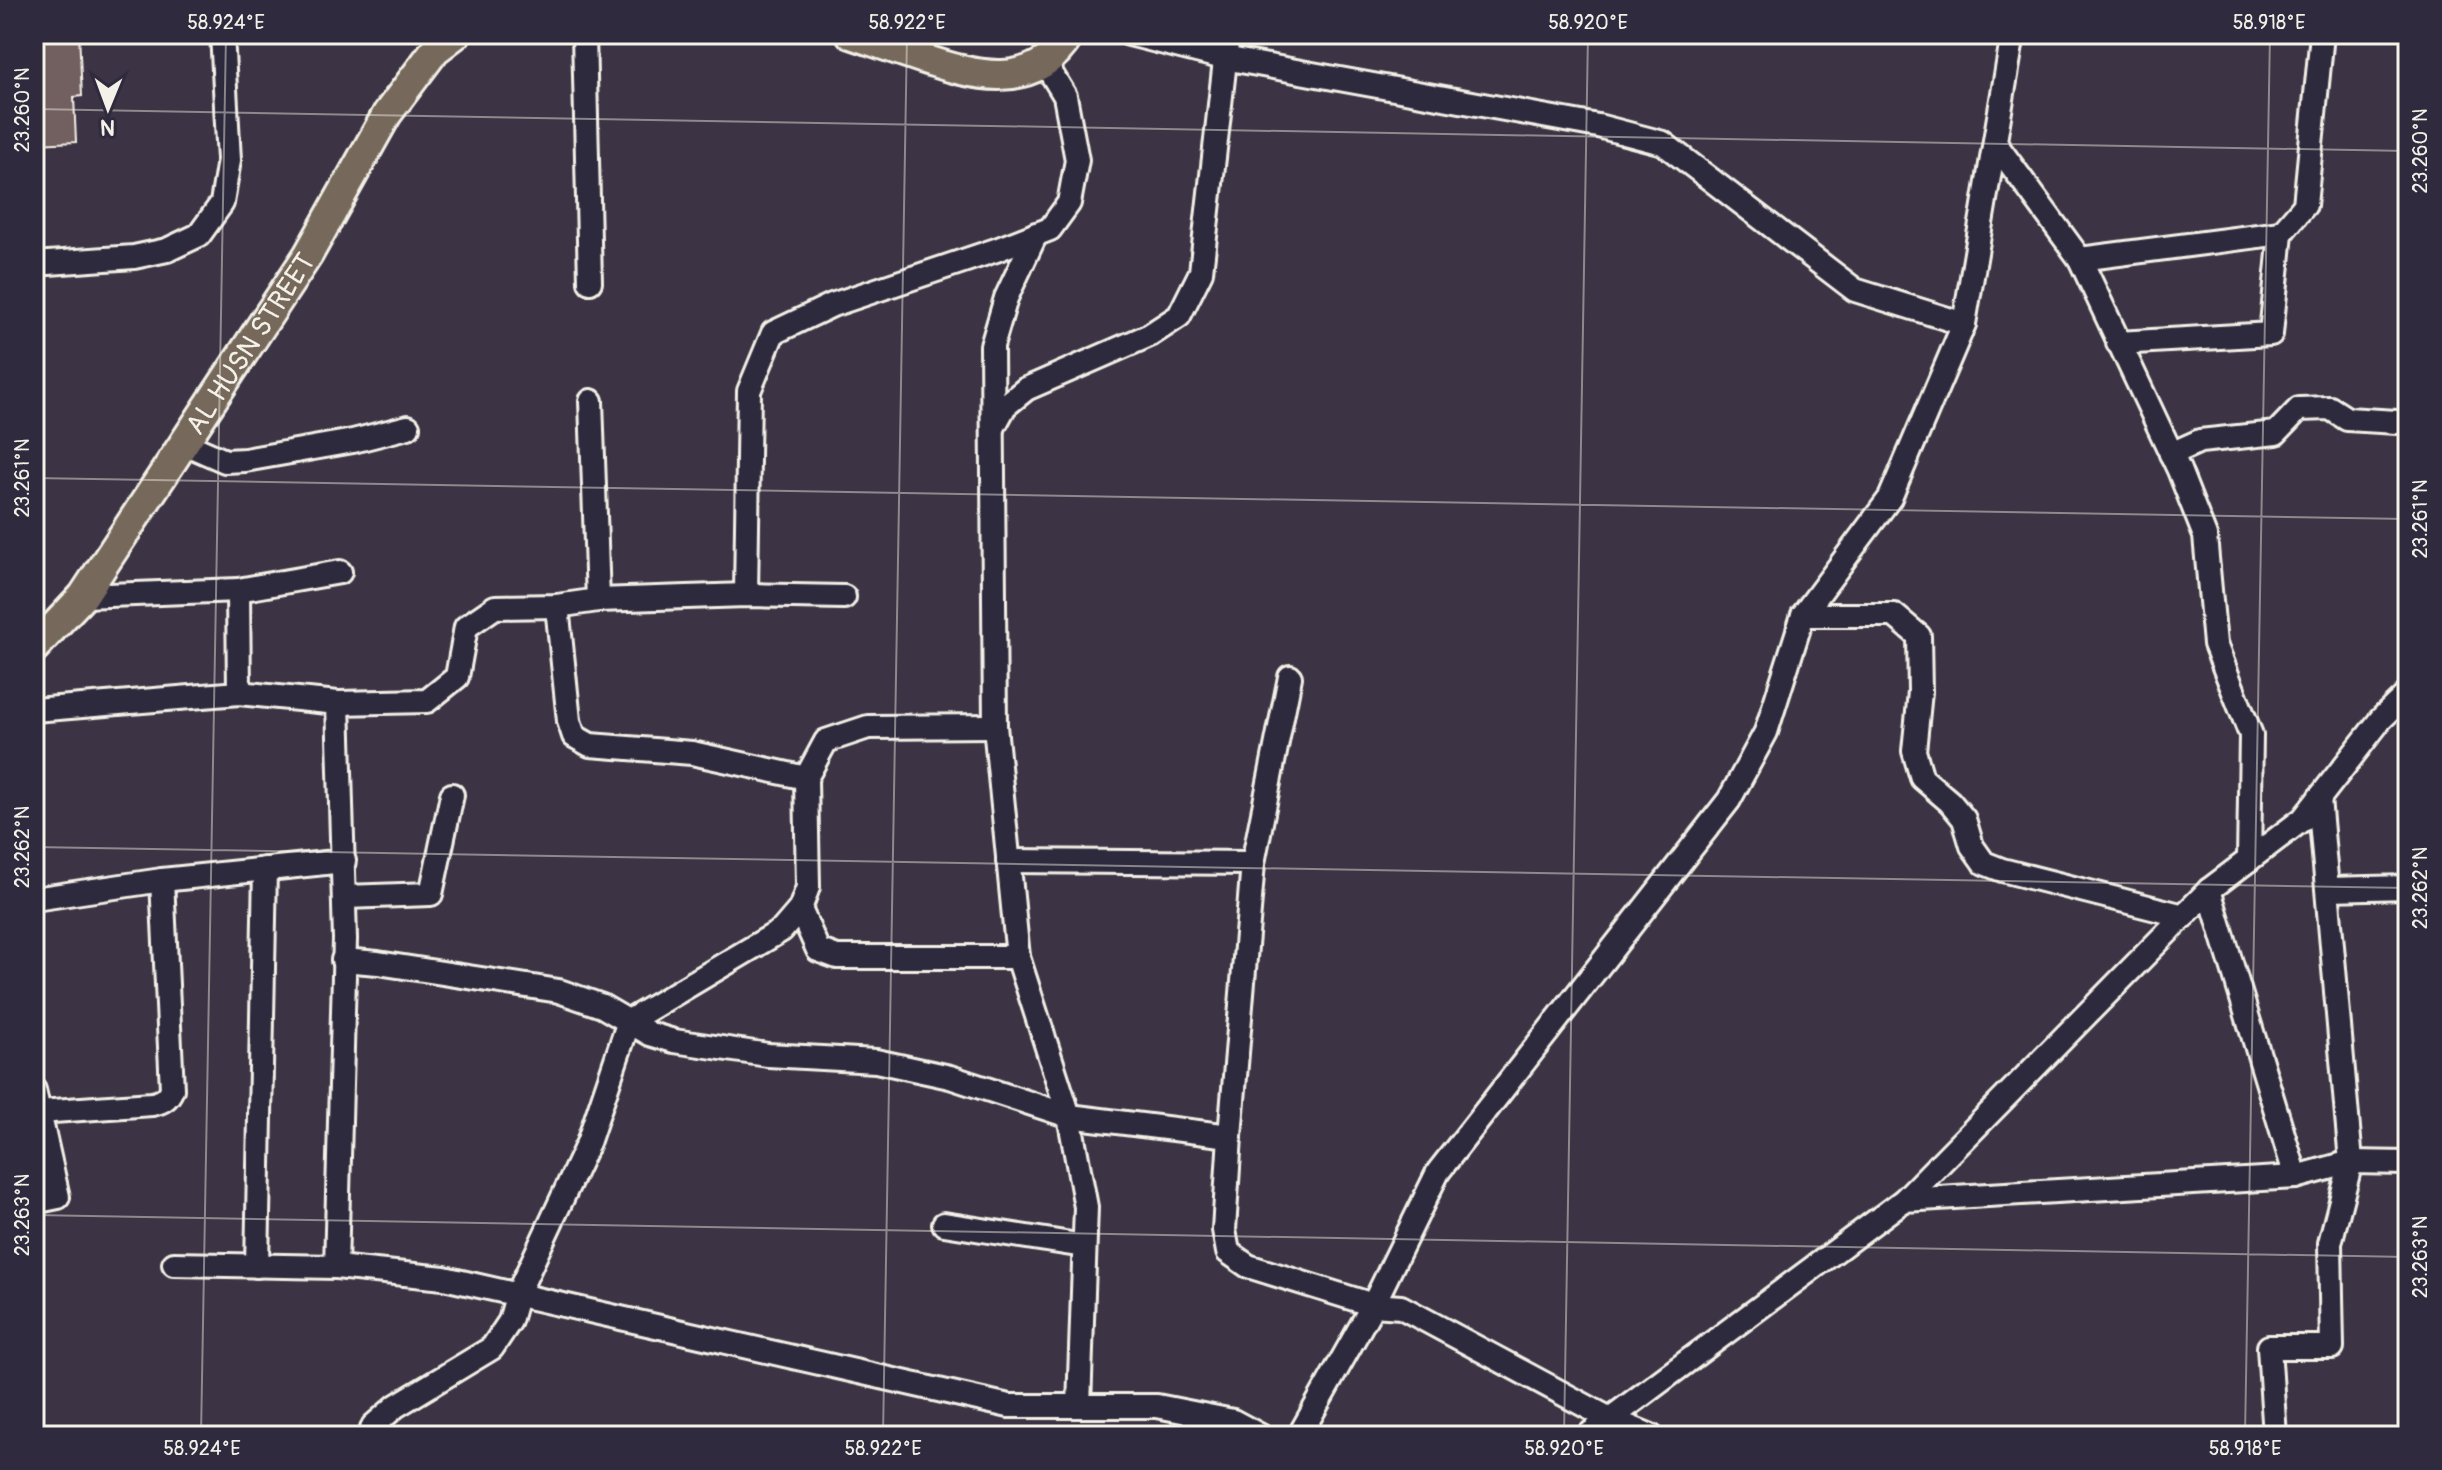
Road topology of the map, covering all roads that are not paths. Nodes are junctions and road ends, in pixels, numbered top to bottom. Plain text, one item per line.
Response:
1 (222, 34) edge
2 (456, 34) edge
3 (584, 34) edge
4 (851, 34) edge
5 (1070, 34) edge
6 (1129, 34) edge
7 (1228, 34) edge
8 (2013, 34) edge
9 (2322, 34) edge
10 (1224, 58) junction
11 (1045, 63) junction
12 (1995, 143) junction
13 (2281, 233) junction
14 (1036, 234) junction
15 (2080, 259) junction
16 (34, 264) edge
17 (590, 282) dead end
18 (1964, 324) junction
19 (2118, 343) junction
20 (591, 401) dead end
21 (2397, 422) dead end
22 (408, 427) dead end
23 (991, 431) junction
24 (184, 443) junction
25 (2171, 454) junction
26 (340, 572) dead end
27 (238, 590) junction
28 (746, 595) junction
29 (83, 596) junction
30 (844, 597) dead end
31 (598, 600) junction
32 (557, 606) junction
33 (1803, 615) junction
34 (34, 648) edge
35 (1290, 677) dead end
36 (239, 693) junction
37 (2408, 693) edge
38 (338, 703) junction
39 (34, 710) edge
40 (995, 726) junction
41 (806, 778) junction
42 (452, 795) dead end
43 (2319, 798) junction
44 (2249, 860) junction
45 (344, 861) junction
46 (1008, 861) junction
47 (1253, 863) junction
48 (265, 869) junction
49 (162, 880) junction
50 (2408, 887) edge
51 (2328, 889) junction
52 (2209, 890) junction
53 (345, 897) junction
54 (34, 899) edge
55 (800, 909) junction
56 (2184, 916) junction
57 (1018, 957) junction
58 (343, 960) junction
59 (629, 1021) junction
60 (34, 1090) edge
61 (39, 1112) junction
62 (1069, 1116) junction
63 (1230, 1136) junction
64 (2351, 1162) junction
65 (2406, 1169) edge
66 (2296, 1177) junction
67 (1904, 1200) junction
68 (34, 1202) edge
69 (944, 1224) dead end
70 (1084, 1246) junction
71 (174, 1264) dead end
72 (257, 1266) junction
73 (336, 1267) junction
74 (518, 1293) junction
75 (1373, 1305) junction
76 (1079, 1406) junction
77 (1610, 1419) junction
78 (370, 1436) edge
79 (1261, 1436) edge
80 (1299, 1436) edge
81 (1587, 1436) edge
82 (1651, 1436) edge
83 (2275, 1436) edge

1 - 16 street
2 - 24 main road, AL HUSN STREET
3 - 17 street
4 - 11 main road
5 - 11 main road
6 - 10 street
7 - 10 street
8 - 12 street
9 - 13 street
10 - 18 street
10 - 23 street
11 - 14 street
12 - 15 street
12 - 18 street
13 - 15 street
13 - 19 street
14 - 23 street
14 - 28 street
15 - 19 street
18 - 33 street
19 - 25 street
20 - 31 street
21 - 25 street
22 - 24 street
23 - 40 street
24 - 29 main road, AL HUSN STREET
25 - 44 street
26 - 27 street
27 - 29 street
27 - 36 street
28 - 30 street
28 - 31 street
29 - 34 main road, AL HUSN STREET
31 - 32 street
32 - 38 street
32 - 41 street
33 - 56 street
33 - 75 street
35 - 47 street
36 - 38 street
36 - 39 street
37 - 43 street
38 - 45 street
40 - 41 street
40 - 46 street
41 - 55 street
42 - 53 street
43 - 44 street
43 - 51 street
44 - 52 street
45 - 48 street
45 - 53 street
46 - 47 street
46 - 57 street
47 - 63 street
48 - 49 street
48 - 72 street
49 - 54 street
49 - 61 street
50 - 51 street
51 - 64 street
52 - 56 street
52 - 66 street
53 - 58 street
55 - 57 street
55 - 59 street
56 - 67 street
57 - 62 street
58 - 59 street
58 - 73 street
59 - 62 street
59 - 74 street
60 - 61 street
61 - 68 street
62 - 63 street
62 - 70 street
63 - 75 street
64 - 65 street
64 - 66 street
64 - 83 street
66 - 67 street
67 - 77 street
69 - 70 street
70 - 76 street
71 - 72 street
72 - 73 street
73 - 74 street
74 - 76 street
74 - 78 street
75 - 77 street
75 - 80 street
76 - 79 street
77 - 81 street
77 - 82 street

